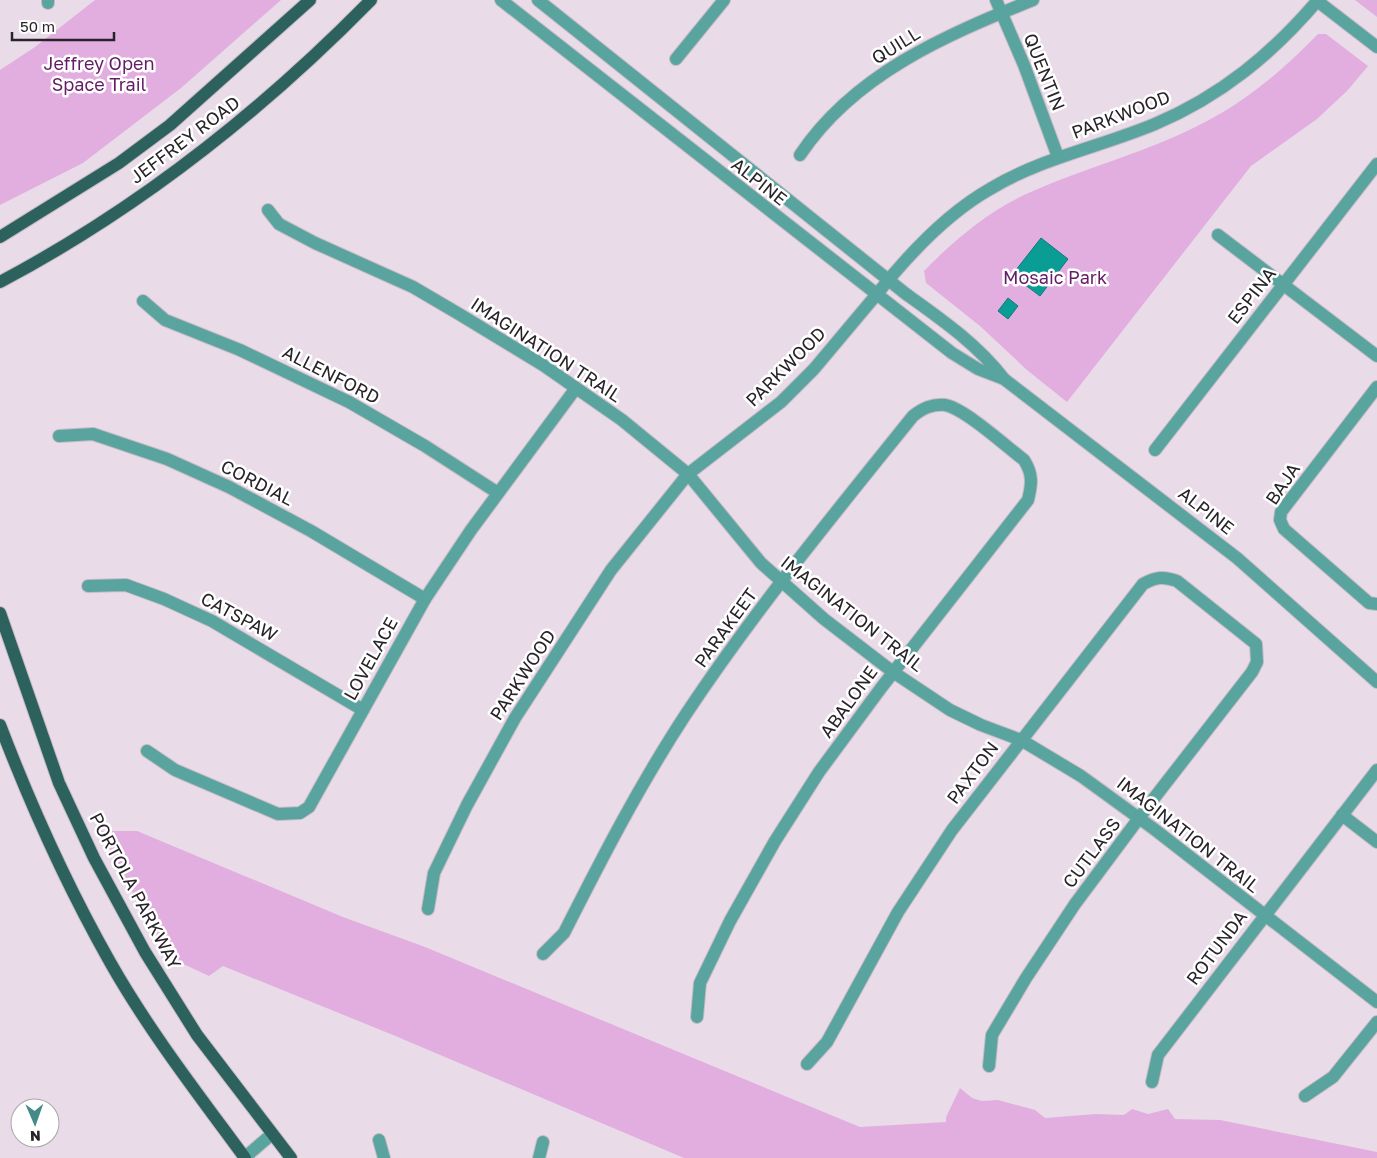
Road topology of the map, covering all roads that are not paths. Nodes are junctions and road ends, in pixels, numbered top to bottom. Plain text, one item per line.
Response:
1 (310, 0) edge
2 (371, 0) edge
3 (501, 0) edge
4 (538, 0) edge
5 (724, 0) edge
6 (996, 0) edge
7 (1033, 0) edge
8 (1317, 0) edge
9 (1001, 13) junction
10 (1377, 47) edge
11 (676, 59) dead end
12 (800, 155) dead end
13 (1058, 157) junction
14 (1377, 164) edge
15 (268, 210) dead end
16 (1218, 234) dead end
17 (0, 237) edge
18 (889, 280) junction
19 (0, 282) edge
20 (1284, 283) junction
21 (877, 294) junction
22 (143, 301) dead end
23 (1377, 356) edge
24 (1004, 379) junction
25 (1377, 387) edge
26 (576, 388) junction
27 (59, 436) dead end
28 (992, 436) joint
29 (1155, 450) dead end
30 (688, 474) junction
31 (498, 493) junction
32 (780, 582) junction
33 (88, 586) dead end
34 (425, 599) junction
35 (1377, 604) edge
36 (1212, 608) joint
37 (0, 613) edge
38 (893, 672) junction
39 (1377, 682) edge
40 (363, 710) junction
41 (0, 725) edge
42 (1021, 740) junction
43 (147, 751) dead end
44 (1377, 770) edge
45 (1342, 815) junction
46 (1139, 818) junction
47 (1377, 842) edge
48 (428, 909) dead end
49 (1264, 915) junction
50 (543, 954) dead end
51 (1377, 1002) edge
52 (697, 1017) dead end
53 (1377, 1022) edge
54 (807, 1064) dead end
55 (989, 1066) dead end
56 (1152, 1082) dead end
57 (1305, 1096) dead end
58 (272, 1135) junction
59 (379, 1140) dead end
60 (543, 1142) dead end
61 (244, 1158) edge
62 (291, 1158) edge
63 (384, 1158) edge
64 (539, 1158) edge

1 - 17 main road, JEFFREY ROAD
2 - 19 main road, JEFFREY ROAD
3 - 21 street, ALPINE
4 - 18 street, ALPINE
5 - 11 street
6 - 9 street, QUENTIN
7 - 9 street, QUILL
8 - 10 street
8 - 13 street, PARKWOOD
9 - 12 street, QUILL
9 - 13 street, QUENTIN
13 - 18 street, PARKWOOD
14 - 20 street, ESPINA
15 - 26 street, IMAGINATION TRAIL
16 - 20 street
18 - 21 street, PARKWOOD
18 - 24 street, ALPINE
20 - 23 street
20 - 29 street, ESPINA
21 - 24 street, ALPINE
21 - 30 street, PARKWOOD
22 - 31 street, ALLENFORD
24 - 39 street, ALPINE
25 - 35 street, BAJA
26 - 30 street, IMAGINATION TRAIL
26 - 31 street, LOVELACE
27 - 34 street, CORDIAL
28 - 32 street, PARAKEET
28 - 38 street, ABALONE
30 - 32 street, IMAGINATION TRAIL
30 - 48 street, PARKWOOD
31 - 34 street, LOVELACE
32 - 38 street, IMAGINATION TRAIL
32 - 50 street, PARAKEET
33 - 40 street, CATSPAW
34 - 40 street, LOVELACE
36 - 42 street, PAXTON
36 - 46 street, CUTLASS
37 - 58 main road, PORTOLA PARKWAY
38 - 42 street, IMAGINATION TRAIL
38 - 52 street, ABALONE
40 - 43 street, LOVELACE
41 - 61 main road
42 - 46 street, IMAGINATION TRAIL
42 - 54 street, PAXTON
44 - 45 street, ROTUNDA
45 - 47 street
45 - 49 street, ROTUNDA
46 - 49 street, IMAGINATION TRAIL
46 - 55 street, CUTLASS
49 - 51 street, IMAGINATION TRAIL
49 - 56 street, ROTUNDA
53 - 57 street
58 - 61 street
58 - 62 main road, PORTOLA PARKWAY
59 - 63 street
60 - 64 street

